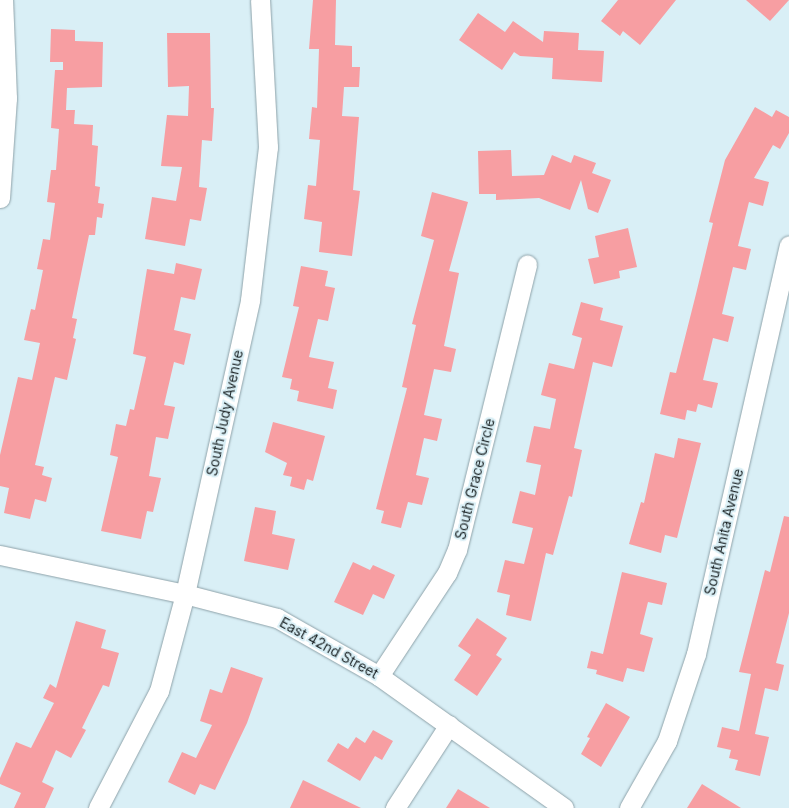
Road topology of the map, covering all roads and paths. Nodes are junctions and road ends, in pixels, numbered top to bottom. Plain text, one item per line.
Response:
1 (3, 0) edge
2 (260, 0) edge
3 (0, 198) edge
4 (789, 245) edge
5 (528, 264) dead end
6 (0, 555) edge
7 (185, 594) junction
8 (379, 676) junction
9 (449, 725) junction
10 (98, 808) edge
11 (395, 808) edge
12 (564, 808) edge
13 (629, 808) edge

1 - 3 street
2 - 7 street, South Judy Avenue
4 - 13 street, South Anita Avenue
5 - 8 street, South Grace Circle
6 - 7 street, East 42nd Street
7 - 8 street, East 42nd Street
7 - 10 street, South Judy Avenue
8 - 9 street, East 42nd Street
9 - 11 street
9 - 12 street, East 42nd Street

